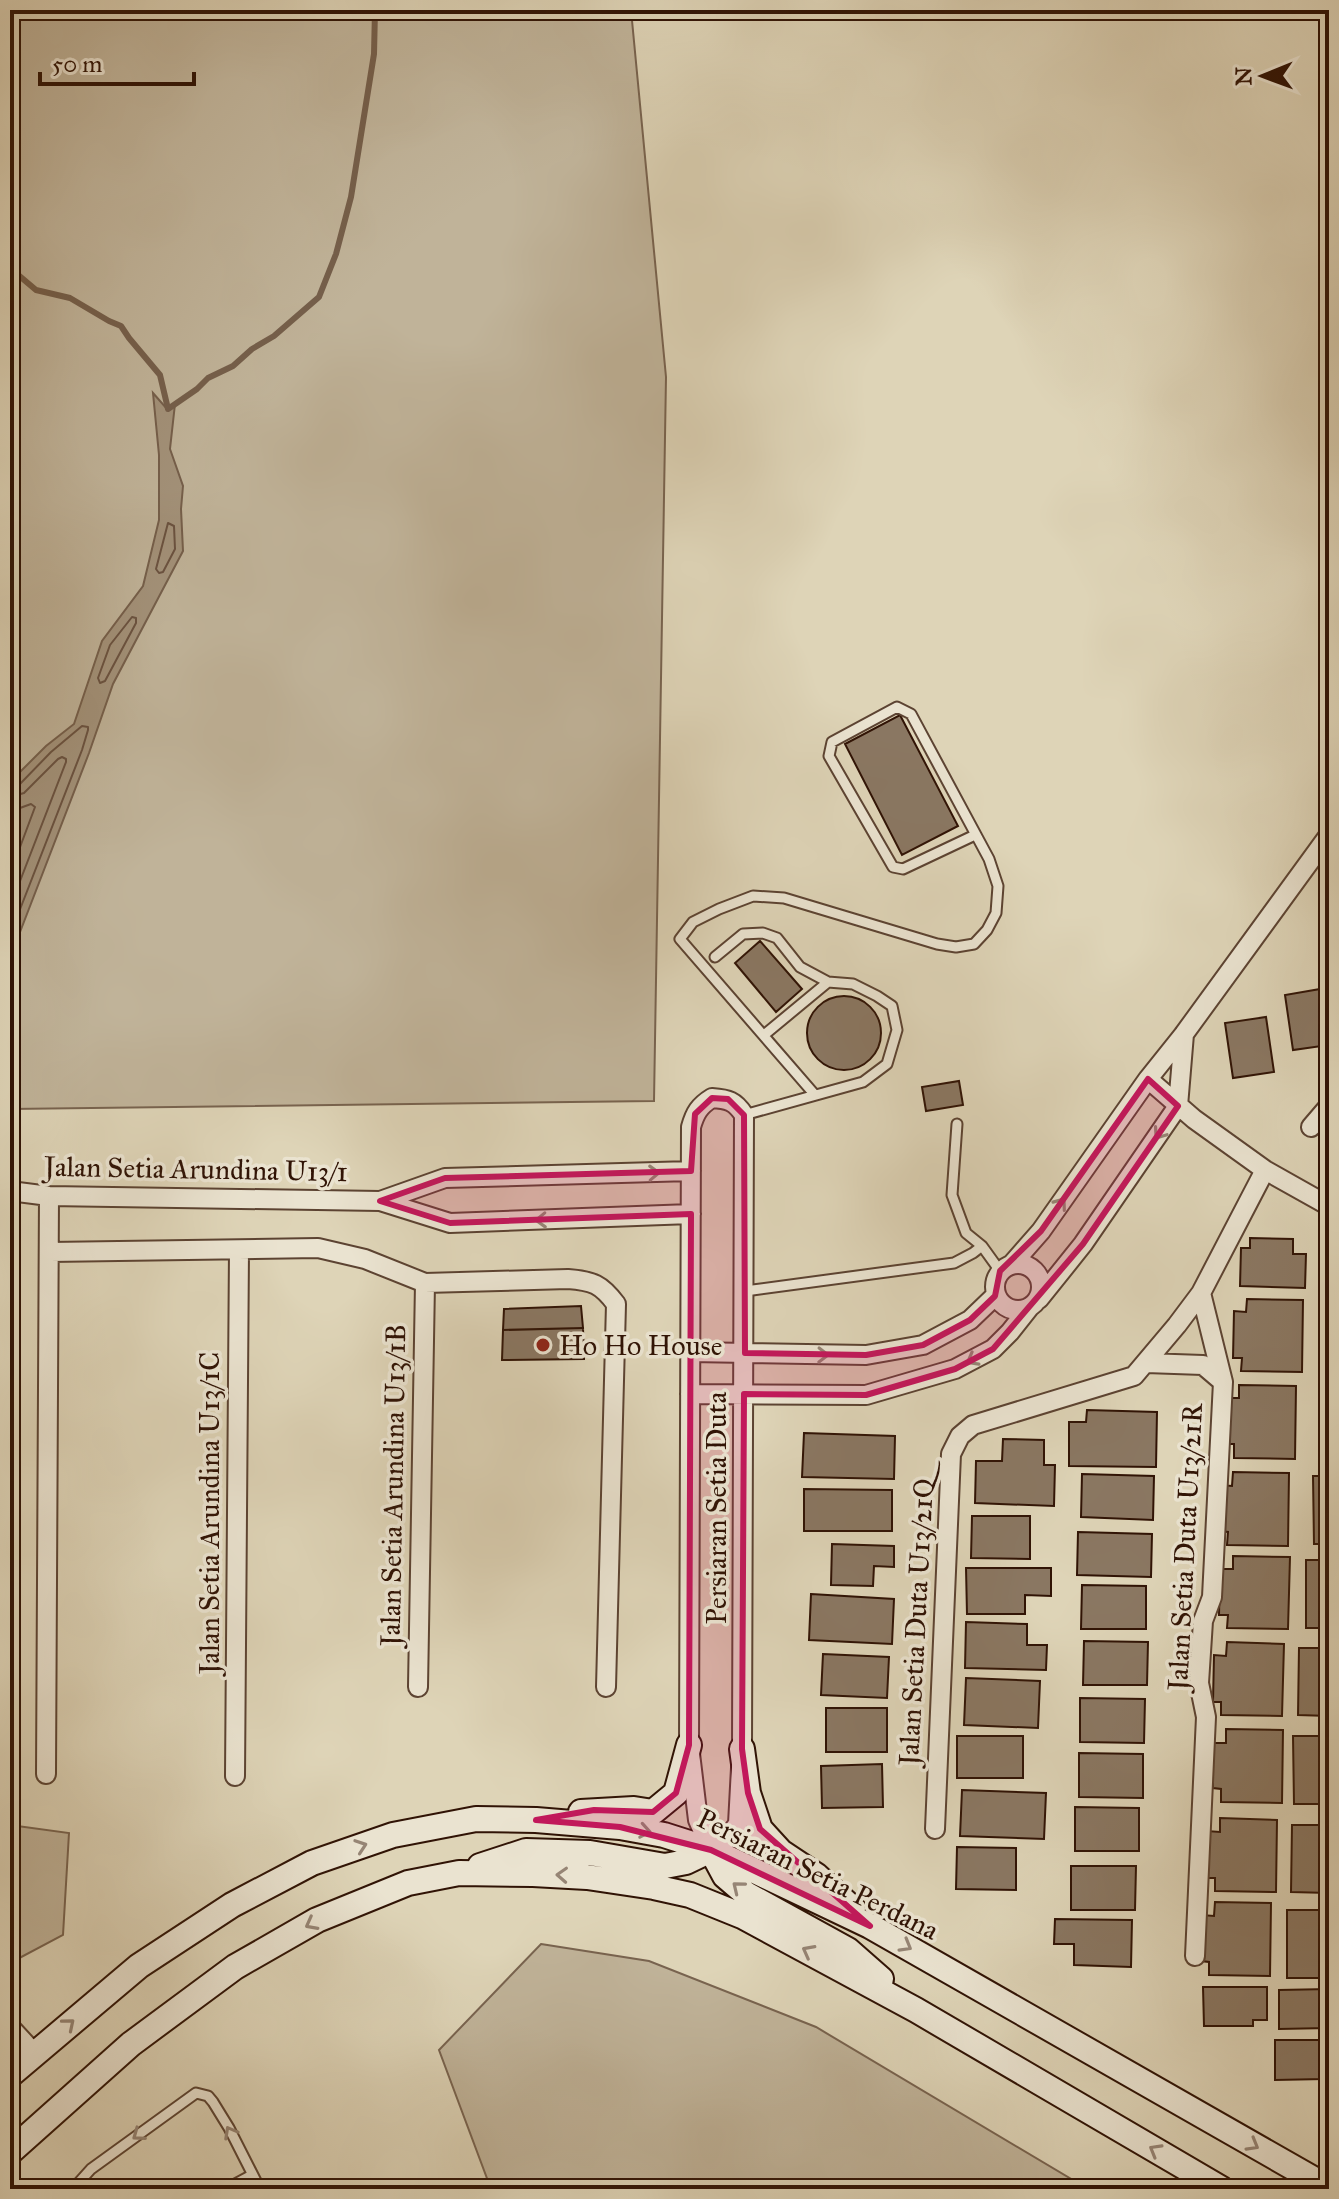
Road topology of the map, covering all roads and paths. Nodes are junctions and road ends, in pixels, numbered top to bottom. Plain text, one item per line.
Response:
1 (975, 835) junction
2 (1329, 835) edge
3 (715, 957) dead end
4 (828, 982) junction
5 (1184, 1034) junction
6 (764, 1035) junction
7 (1148, 1079) junction
8 (815, 1095) junction
9 (1178, 1106) junction
10 (1329, 1106) edge
11 (744, 1115) junction
12 (957, 1124) dead end
13 (1311, 1127) dead end
14 (1265, 1170) junction
15 (691, 1171) junction
16 (10, 1191) edge
17 (49, 1196) junction
18 (380, 1201) junction
19 (1329, 1206) edge
20 (691, 1214) junction
21 (982, 1246) junction
22 (239, 1250) junction
23 (50, 1252) junction
24 (1006, 1267) junction
25 (425, 1283) junction
26 (745, 1291) junction
27 (1201, 1293) junction
28 (995, 1296) junction
29 (1034, 1304) junction
30 (690, 1352) junction
31 (745, 1353) junction
32 (1146, 1363) junction
33 (1223, 1382) junction
34 (690, 1394) junction
35 (744, 1394) junction
36 (418, 1687) dead end
37 (606, 1687) dead end
38 (689, 1745) junction
39 (742, 1749) junction
40 (46, 1774) dead end
41 (235, 1776) dead end
42 (536, 1820) junction
43 (935, 1829) dead end
44 (711, 1850) junction
45 (459, 1873) junction
46 (870, 1926) junction
47 (1195, 1956) dead end
48 (916, 2010) junction
49 (10, 2027) edge
50 (34, 2053) junction
51 (10, 2075) edge
52 (10, 2152) edge
53 (252, 2175) junction
54 (1329, 2188) edge
55 (73, 2189) edge
56 (226, 2189) edge
57 (260, 2189) edge
58 (1222, 2189) edge

1 - 1 lane
1 - 6 lane
2 - 5 street
3 - 4 lane
4 - 6 lane
4 - 8 lane
5 - 7 street
5 - 9 street
6 - 8 lane
7 - 9 street
24 -> 7 street
8 - 11 lane
9 - 14 street
9 -> 29 street
10 - 13 street
11 - 15 street, Persiaran Setia Duta
11 - 26 street, Persiaran Setia Duta
12 - 21 lane
14 - 19 street
14 - 27 street
18 -> 15 street
15 - 20 street, Persiaran Setia Duta
16 - 17 street, Jalan Setia Arundina U13/1
17 - 18 street, Jalan Setia Arundina U13/1
17 - 23 street
20 -> 18 street
20 - 30 street, Persiaran Setia Duta
21 - 24 lane
21 - 26 lane
22 - 23 street
22 - 25 street
22 - 41 street, Jalan Setia Arundina U13/1C
23 - 40 street
24 - 28 street
24 - 29 street
25 - 36 street, Jalan Setia Arundina U13/1B
25 - 37 street
26 - 31 street, Persiaran Setia Duta
27 - 32 street
27 - 33 street, Jalan Setia Duta U13/21R
28 - 29 street
31 -> 28 street
29 -> 35 street
30 - 31 street
30 - 34 street, Persiaran Setia Duta
31 - 35 street, Persiaran Setia Duta
32 - 33 street, Jalan Setia Duta U13/21R
32 - 43 street, Jalan Setia Duta U13/21Q
33 - 47 street, Jalan Setia Duta U13/21R
34 - 35 street
34 - 38 street, Persiaran Setia Duta
35 - 39 street, Persiaran Setia Duta
38 - 42 main road
38 - 44 street, Persiaran Setia Duta
39 - 44 street, Persiaran Setia Duta
39 - 46 main road
42 -> 44 main road, Persiaran Setia Perdana
50 -> 42 main road, Persiaran Setia Perdana
44 - 45 main road
44 - 46 main road, Persiaran Setia Perdana
48 -> 44 main road
48 -> 45 main road
45 -> 52 main road
46 -> 54 main road, Persiaran Setia Perdana
58 -> 48 main road
49 - 50 street
50 - 51 main road, Persiaran Setia Perdana
53 -> 55 lane
53 - 56 lane
53 - 57 lane

